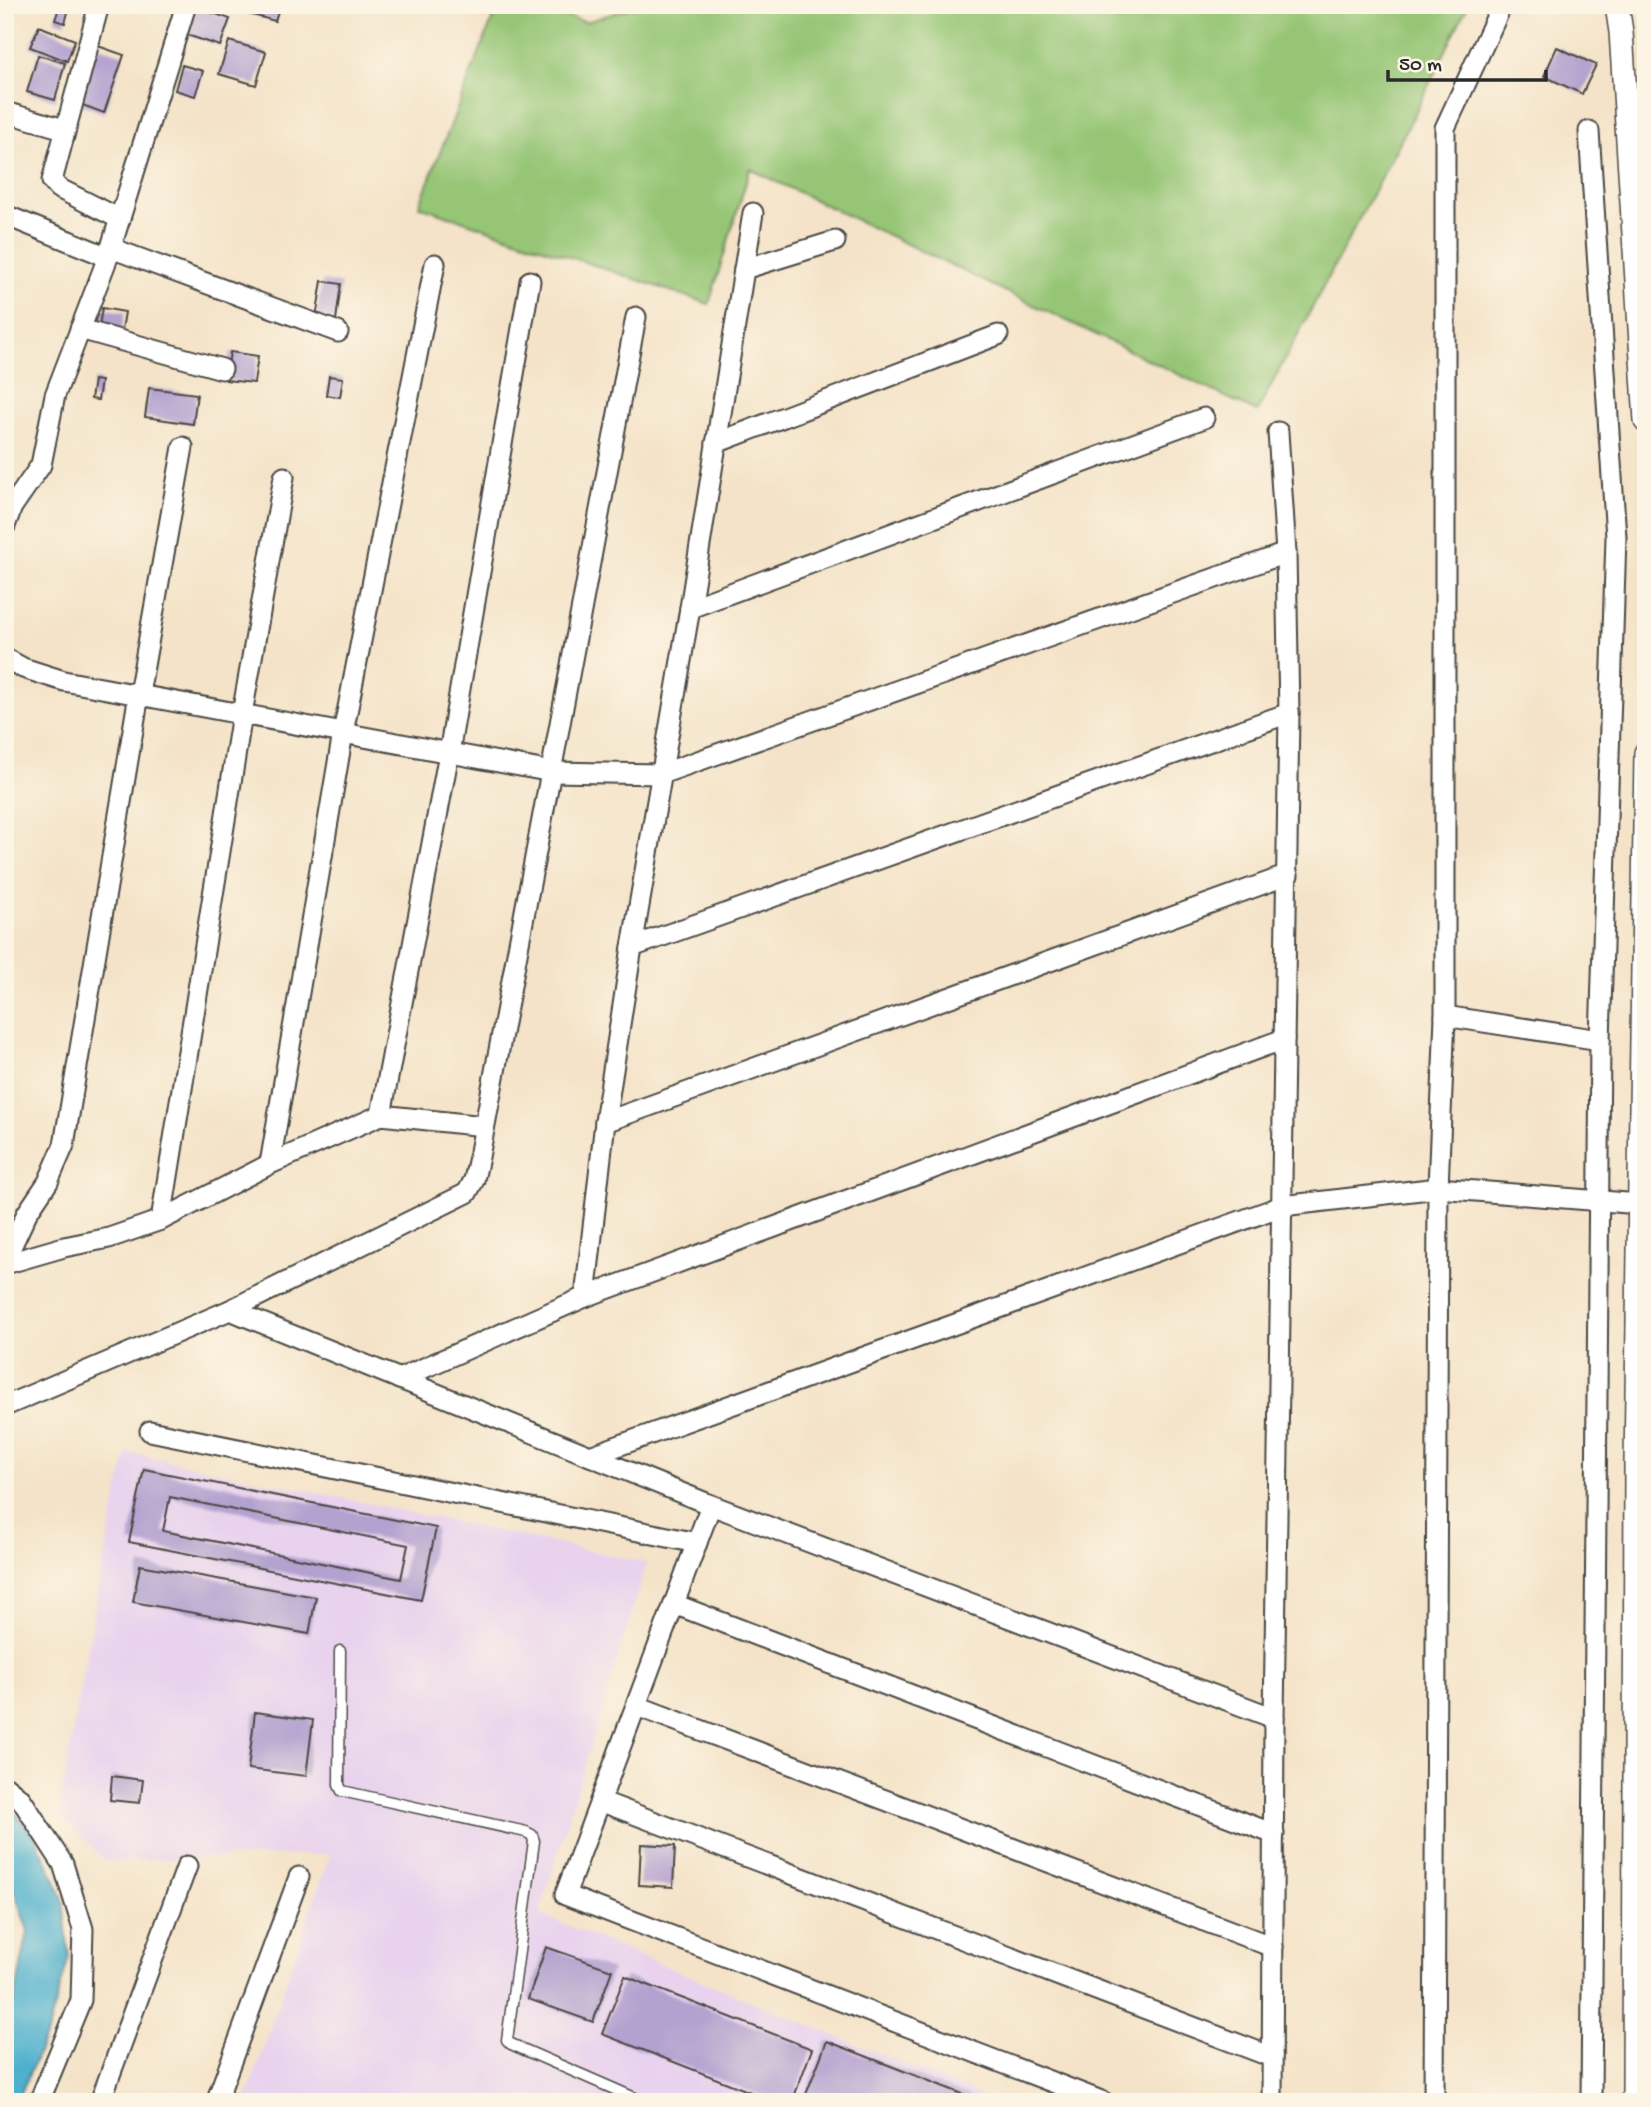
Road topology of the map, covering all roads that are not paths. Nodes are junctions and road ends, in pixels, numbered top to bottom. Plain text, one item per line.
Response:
1 (99, 5) edge
2 (186, 5) edge
3 (1502, 5) edge
4 (1617, 5) edge
5 (5, 112) edge
6 (64, 129) junction
7 (1589, 131) dead end
8 (1637, 137) edge
9 (1632, 208) junction
10 (753, 213) dead end
11 (5, 215) edge
12 (120, 219) junction
13 (1646, 227) edge
14 (835, 241) dead end
15 (109, 253) junction
16 (435, 264) dead end
17 (744, 269) junction
18 (530, 281) dead end
19 (636, 317) dead end
20 (79, 329) junction
21 (338, 332) dead end
22 (998, 335) dead end
23 (222, 369) dead end
24 (1205, 418) dead end
25 (1646, 421) edge
26 (1278, 432) dead end
27 (716, 443) junction
28 (183, 447) dead end
29 (284, 477) dead end
30 (5, 526) edge
31 (1286, 553) junction
32 (690, 608) junction
33 (5, 658) edge
34 (139, 694) junction
35 (1289, 713) junction
36 (242, 714) junction
37 (344, 733) junction
38 (449, 753) junction
39 (1646, 753) edge
40 (552, 772) junction
41 (661, 775) junction
42 (1288, 876) junction
43 (632, 947) junction
44 (1444, 1016) junction
45 (1284, 1040) junction
46 (1601, 1040) junction
47 (381, 1115) junction
48 (605, 1122) junction
49 (484, 1126) junction
50 (270, 1164) junction
51 (1438, 1188) junction
52 (1600, 1201) junction
53 (1640, 1204) junction
54 (1282, 1206) junction
55 (161, 1220) junction
56 (5, 1262) edge
57 (585, 1297) junction
58 (230, 1310) junction
59 (399, 1379) junction
60 (5, 1406) edge
61 (150, 1431) dead end
62 (590, 1456) junction
63 (711, 1506) junction
64 (697, 1543) junction
65 (674, 1604) junction
66 (340, 1651) dead end
67 (637, 1706) junction
68 (1274, 1718) junction
69 (5, 1786) edge
70 (600, 1801) junction
71 (1274, 1834) junction
72 (187, 1866) dead end
73 (299, 1877) dead end
74 (1273, 1947) junction
75 (1272, 2057) junction
76 (39, 2102) edge
77 (100, 2102) edge
78 (216, 2102) edge
79 (644, 2102) edge
80 (1104, 2102) edge
81 (1272, 2102) edge
82 (1434, 2102) edge
83 (1591, 2102) edge
84 (1634, 2102) edge

1 - 6 street
2 - 12 street
3 - 44 street
4 - 8 street
5 - 6 street
6 - 12 street
7 - 46 street
8 - 9 street
9 - 13 street
9 - 25 street
10 - 17 street
11 - 15 street
12 - 15 street
14 - 17 street
15 - 20 street
15 - 21 street
16 - 37 street
17 - 27 street
18 - 38 street
19 - 40 street
20 - 23 street
20 - 30 street
22 - 27 street
24 - 32 street
26 - 31 street
27 - 32 street
28 - 34 street
29 - 36 street
31 - 35 street
31 - 41 street
32 - 41 street
33 - 34 street
34 - 36 street
34 - 56 street
35 - 42 street
35 - 43 street
36 - 37 street
36 - 55 street
37 - 38 street
37 - 50 street
38 - 40 street
38 - 47 street
39 - 53 street
40 - 41 street
40 - 49 street
41 - 43 street
42 - 45 street
42 - 48 street
43 - 48 street
44 - 46 street
44 - 51 street
45 - 54 street
45 - 57 street
46 - 52 street
47 - 49 street
47 - 50 street
48 - 57 street
49 - 58 street
50 - 55 street
51 - 52 street
51 - 54 street
51 - 82 street
52 - 53 street
52 - 83 street
53 - 84 street
54 - 62 street
54 - 68 street
55 - 56 street
57 - 59 street
58 - 59 street
58 - 60 street
59 - 62 street
61 - 64 street
62 - 63 street
63 - 64 street
63 - 68 street
64 - 65 street
65 - 67 street
65 - 71 street
66 - 79 lane
67 - 70 street
67 - 74 street
68 - 71 street
69 - 76 street
70 - 75 street
70 - 80 street
71 - 74 street
72 - 77 street
73 - 78 street
74 - 75 street
75 - 81 street

